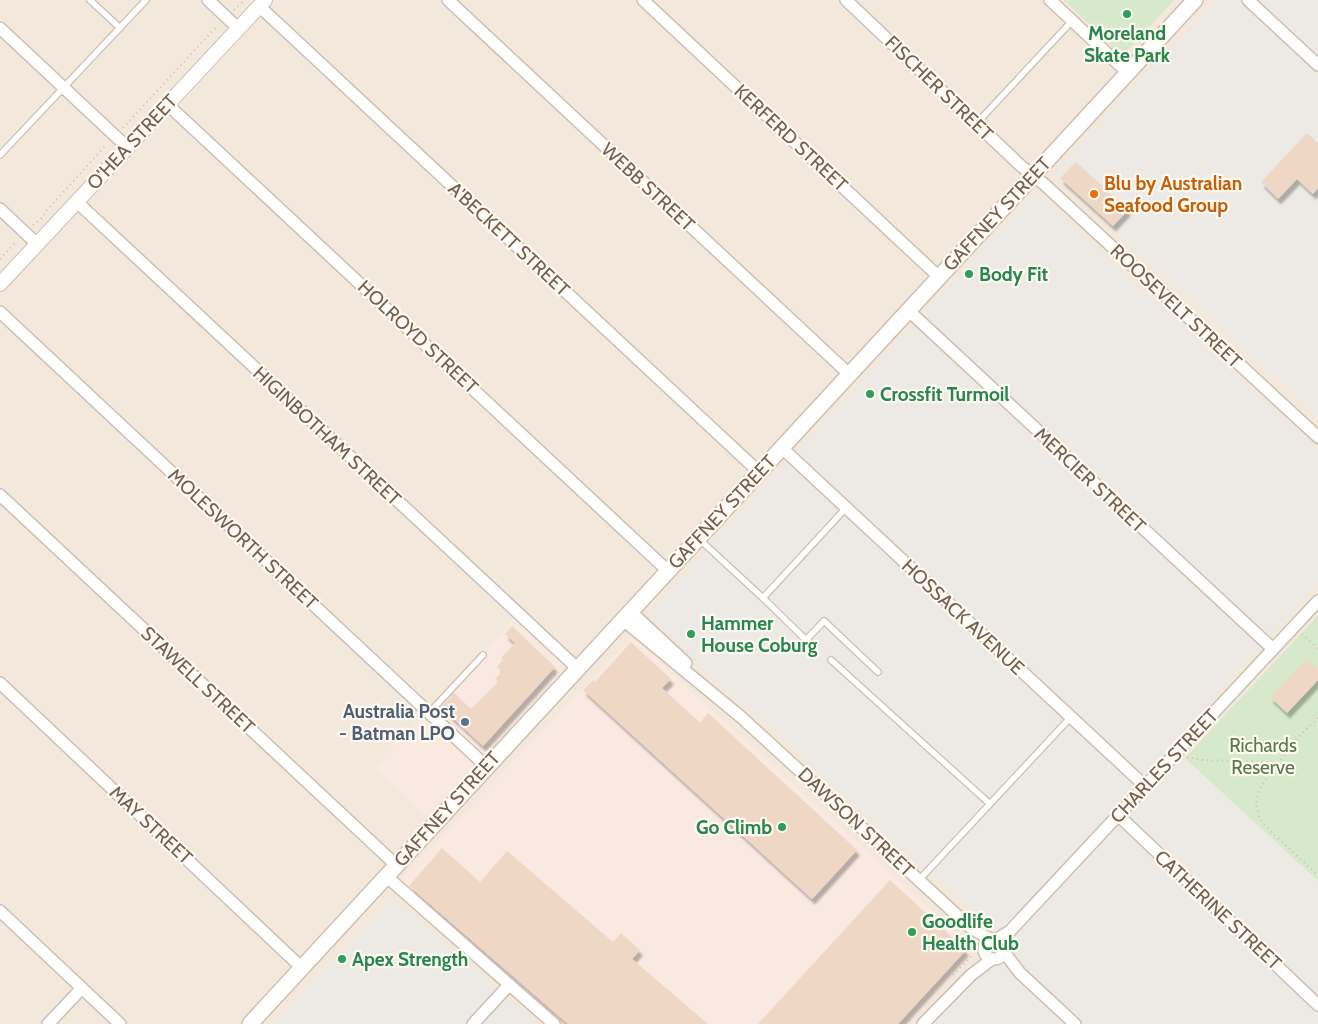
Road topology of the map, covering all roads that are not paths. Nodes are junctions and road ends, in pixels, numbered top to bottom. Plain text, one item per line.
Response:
1 (90, 0) edge
2 (146, 0) edge
3 (208, 0) edge
4 (448, 0) edge
5 (643, 0) edge
6 (846, 0) edge
7 (1050, 0) edge
8 (1195, 0) edge
9 (1248, 0) edge
10 (262, 3) edge
11 (1072, 21) junction
12 (0, 28) edge
13 (120, 28) junction
14 (238, 28) junction
15 (1318, 65) edge
16 (1128, 73) junction
17 (63, 88) junction
18 (167, 104) junction
19 (976, 124) junction
20 (127, 147) junction
21 (0, 155) edge
22 (1033, 176) junction
23 (77, 202) junction
24 (0, 209) edge
25 (37, 244) junction
26 (939, 277) junction
27 (0, 284) edge
28 (908, 310) junction
29 (0, 312) edge
30 (849, 374) junction
31 (1318, 437) edge
32 (781, 448) junction
33 (759, 472) junction
34 (0, 495) edge
35 (846, 508) junction
36 (698, 538) junction
37 (668, 570) junction
38 (764, 598) junction
39 (1318, 601) edge
40 (626, 615) junction
41 (1273, 649) junction
42 (483, 655) dead end
43 (831, 660) dead end
44 (577, 668) junction
45 (878, 672) dead end
46 (0, 683) edge
47 (429, 713) junction
48 (1071, 717) junction
49 (487, 767) junction
50 (1145, 786) junction
51 (990, 804) junction
52 (1118, 815) junction
53 (396, 864) junction
54 (386, 876) junction
55 (919, 880) junction
56 (0, 911) edge
57 (994, 949) junction
58 (302, 968) junction
59 (509, 985) junction
60 (82, 988) junction
61 (1318, 1004) edge
62 (48, 1024) edge
63 (120, 1024) edge
64 (250, 1024) edge
65 (473, 1024) edge
66 (554, 1024) edge
67 (923, 1024) edge
68 (1075, 1024) edge

1 - 13 lane
2 - 13 lane
3 - 14 street
4 - 30 street, WEBB STREET
5 - 26 street, KERFERD STREET
6 - 19 street, FISCHER STREET
7 - 11 street
8 - 16 main road, GAFFNEY STREET
9 - 15 street
10 - 14 street, O'HEA STREET
10 - 33 street, A'BECKETT STREET
11 - 16 street
11 - 19 lane
12 - 17 street
13 - 17 lane
14 - 18 street, O'HEA STREET
16 - 22 main road, GAFFNEY STREET
17 - 20 street
17 - 21 lane
18 - 20 street, O'HEA STREET
18 - 37 street, HOLROYD STREET
19 - 22 street, FISCHER STREET
20 - 23 street, O'HEA STREET
22 - 26 main road, GAFFNEY STREET
22 - 31 street, ROOSEVELT STREET
23 - 25 street, O'HEA STREET
23 - 44 street, HIGINBOTHAM STREET
24 - 25 street
25 - 27 street, O'HEA STREET
26 - 28 main road, GAFFNEY STREET
28 - 30 main road, GAFFNEY STREET
28 - 41 street, MERCIER STREET
29 - 47 street, MOLESWORTH STREET
30 - 32 main road, GAFFNEY STREET
32 - 33 main road, GAFFNEY STREET
32 - 35 street, HOSSACK AVENUE
33 - 36 main road, GAFFNEY STREET
34 - 53 street, STAWELL STREET
35 - 38 lane
35 - 48 street, HOSSACK AVENUE
36 - 37 main road, GAFFNEY STREET
36 - 38 lane
37 - 40 main road, GAFFNEY STREET
38 - 45 lane
39 - 41 street, CHARLES STREET
40 - 44 main road, GAFFNEY STREET
40 - 55 street, DAWSON STREET
41 - 50 street, CHARLES STREET
42 - 47 lane
43 - 51 lane
44 - 49 main road, GAFFNEY STREET
46 - 58 street, MAY STREET
47 - 49 street, MOLESWORTH STREET
48 - 50 street, HOSSACK AVENUE
48 - 51 lane
49 - 53 main road, GAFFNEY STREET
50 - 52 street, CHARLES STREET
51 - 55 lane
52 - 57 street, CHARLES STREET
52 - 61 street, CATHERINE STREET
53 - 54 main road, GAFFNEY STREET
54 - 58 main road, GAFFNEY STREET
54 - 59 street
55 - 57 street, DAWSON STREET
56 - 60 street
57 - 67 street, CHARLES STREET
57 - 68 street, DAWSON STREET
58 - 64 main road, GAFFNEY STREET
59 - 65 street
59 - 66 street
60 - 62 street
60 - 63 street

